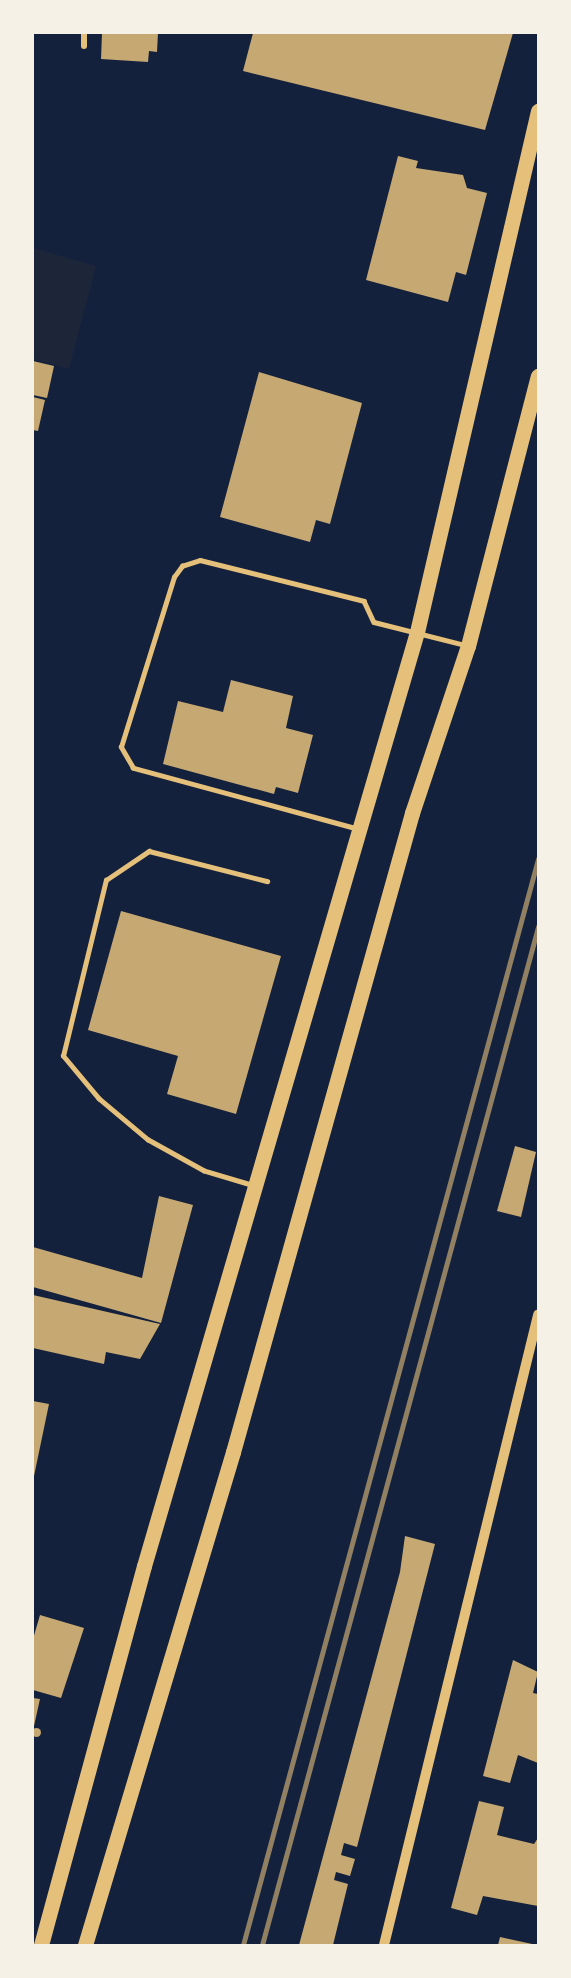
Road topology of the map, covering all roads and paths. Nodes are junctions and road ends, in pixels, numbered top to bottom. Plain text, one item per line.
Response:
1 (84, 33) edge
2 (84, 46) dead end
3 (538, 111) edge
4 (538, 376) edge
5 (417, 632) junction
6 (468, 646) junction
7 (361, 830) junction
8 (267, 881) dead end
9 (257, 1187) junction
10 (538, 1315) edge
11 (41, 1945) edge
12 (85, 1945) edge
13 (384, 1945) edge

1 - 2 street
3 - 5 main road
4 - 6 main road
5 - 6 lane
5 - 7 main road
5 - 7 lane
6 - 12 main road
7 - 9 main road
8 - 9 lane
9 - 11 main road
10 - 13 street

